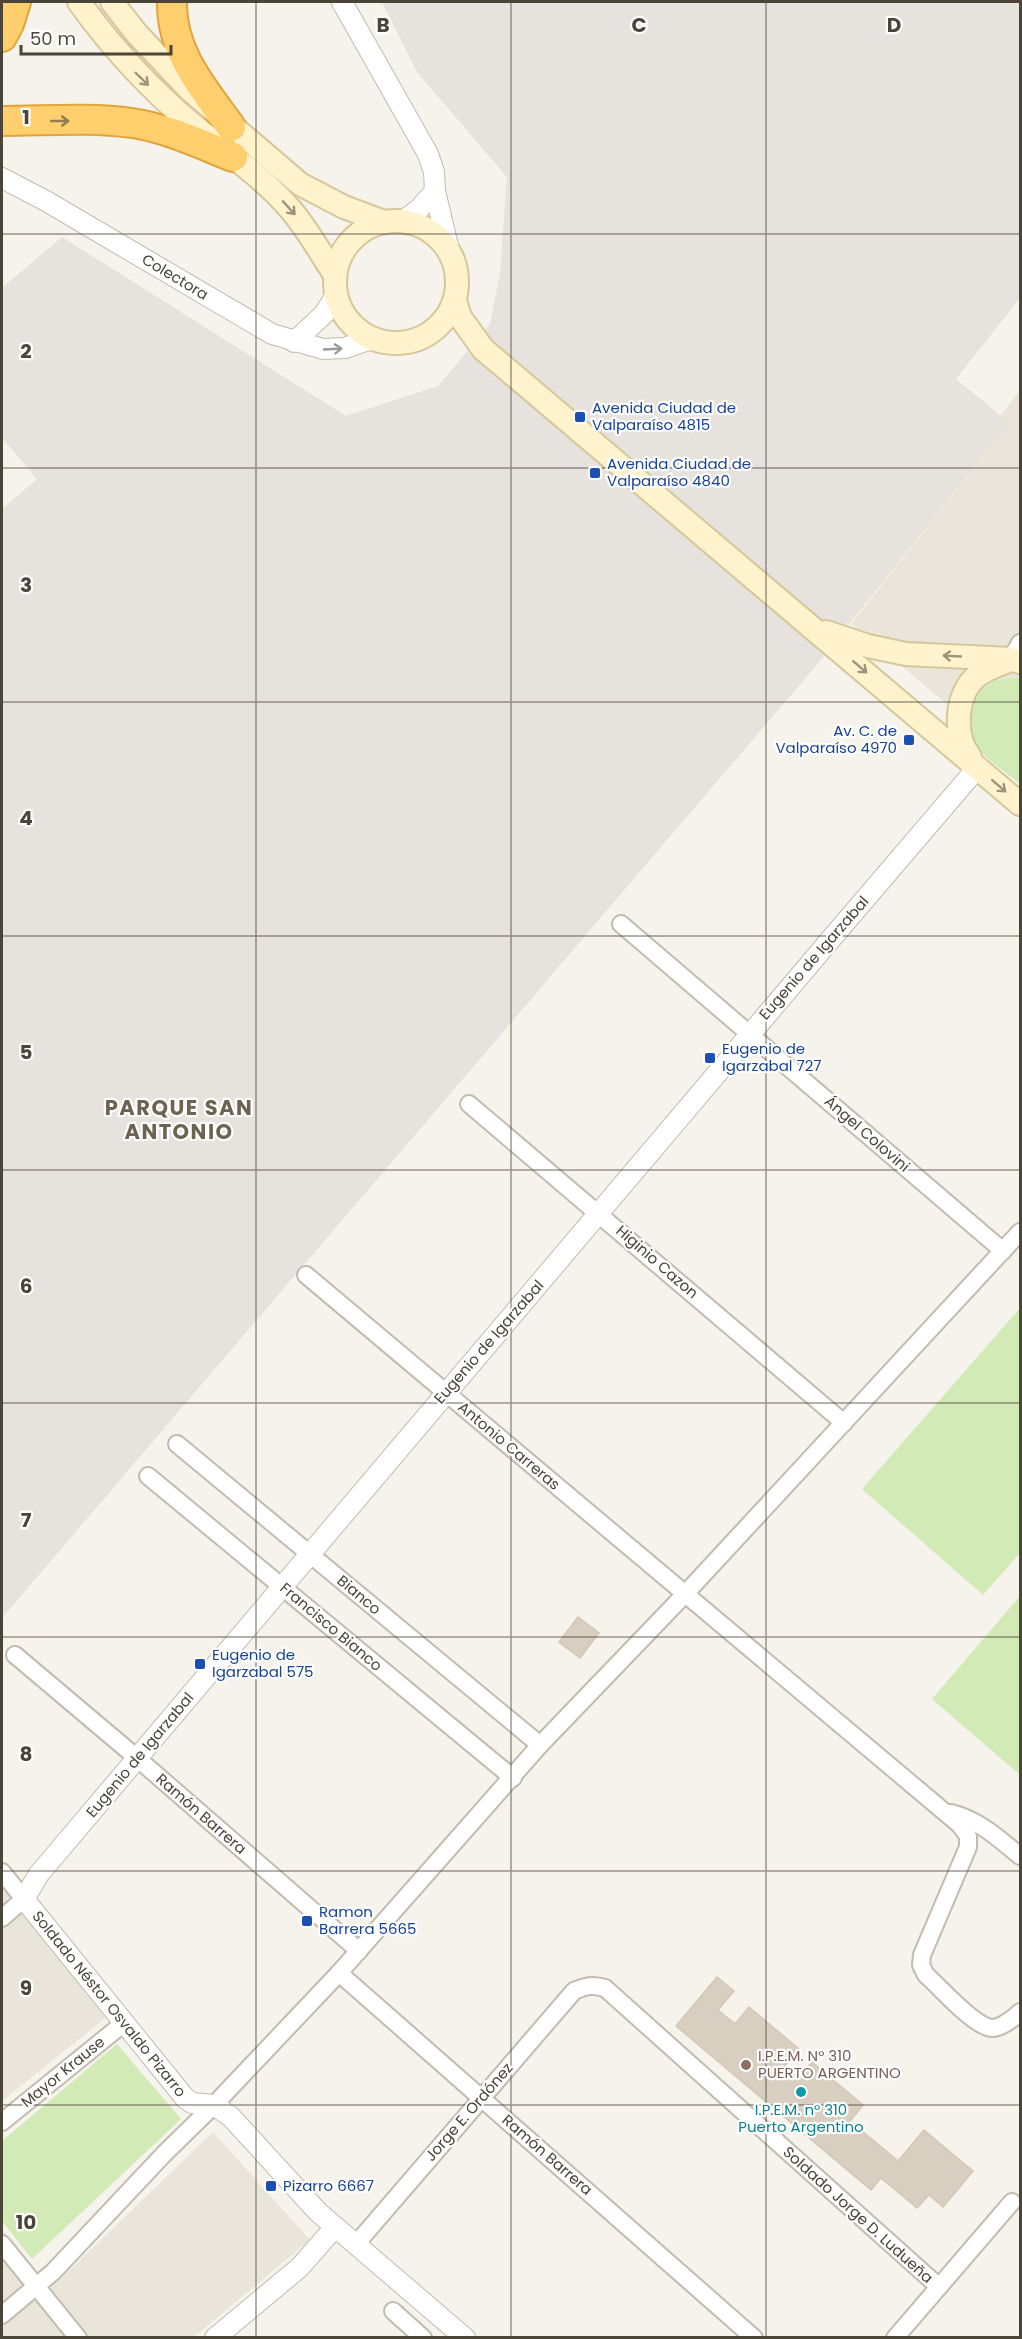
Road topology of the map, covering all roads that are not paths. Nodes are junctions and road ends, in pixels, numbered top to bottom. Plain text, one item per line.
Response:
1 (16, 2) edge
2 (79, 2) edge
3 (112, 2) edge
4 (172, 2) edge
5 (342, 2) edge
6 (2, 37) edge
7 (2, 121) edge
8 (231, 127) junction
9 (233, 157) junction
10 (2, 178) edge
11 (435, 191) junction
12 (393, 221) junction
13 (449, 250) junction
14 (335, 285) junction
15 (455, 301) junction
16 (428, 335) junction
17 (371, 339) junction
18 (294, 342) junction
19 (483, 349) junction
20 (816, 629) junction
21 (1017, 655) edge
22 (978, 767) junction
23 (1020, 804) edge
24 (621, 924) dead end
25 (750, 1033) junction
26 (469, 1104) dead end
27 (600, 1213) junction
28 (1020, 1232) edge
29 (1003, 1251) junction
30 (306, 1275) dead end
31 (445, 1392) junction
32 (844, 1423) junction
33 (177, 1444) dead end
34 (148, 1476) dead end
35 (310, 1554) junction
36 (283, 1587) junction
37 (686, 1593) junction
38 (15, 1655) dead end
39 (540, 1745) junction
40 (137, 1758) junction
41 (513, 1778) junction
42 (944, 1811) junction
43 (1020, 1856) edge
44 (2, 1872) edge
45 (24, 1899) junction
46 (2, 1918) edge
47 (359, 1951) junction
48 (339, 1973) junction
49 (585, 1986) joint
50 (1020, 2012) edge
51 (124, 2023) junction
52 (481, 2097) junction
53 (214, 2105) junction
54 (2, 2122) edge
55 (1012, 2202) dead end
56 (335, 2227) junction
57 (357, 2243) junction
58 (2, 2244) edge
59 (938, 2286) junction
60 (36, 2287) junction
61 (393, 2312) dead end
62 (2, 2315) edge
63 (78, 2337) edge
64 (216, 2337) edge
65 (423, 2337) edge
66 (465, 2337) edge
67 (754, 2337) edge
68 (895, 2337) edge

1 - 6 highway
2 -> 9 main road
3 - 8 main road
4 - 8 highway
5 - 11 street
7 -> 9 highway
8 - 12 main road
9 -> 14 main road
10 - 18 street, Colectora
11 - 12 street
11 - 13 street
12 - 13 main road
12 - 14 main road
13 - 15 main road
14 - 17 main road
14 - 18 street
15 - 16 main road
15 - 19 main road
16 - 17 main road
16 - 19 main road
18 -> 17 street, Colectora
19 - 20 main road
21 -> 20 main road
20 -> 22 main road
21 - 22 main road
22 -> 23 main road
22 - 25 street, Eugenio de Igarzabal
24 - 25 street, Ángel Colovini
25 - 27 street, Eugenio de Igarzabal
25 - 29 street, Ángel Colovini
26 - 27 street, Higinio Cazon
27 - 31 street, Eugenio de Igarzabal
27 - 32 street, Higinio Cazon
28 - 29 street
29 - 32 street
30 - 31 street, Antonio Carreras
31 - 35 street, Eugenio de Igarzabal
31 - 37 street, Antonio Carreras
32 - 37 street
33 - 35 street, Bianco
34 - 36 street, Francisco Bianco
35 - 36 street, Eugenio de Igarzabal
35 - 39 street, Bianco
36 - 40 street, Eugenio de Igarzabal
36 - 41 street, Francisco Bianco
37 - 39 street
37 - 42 street, Antonio Carreras
38 - 40 street, Ramón Barrera
39 - 41 street
40 - 45 street, Eugenio de Igarzabal
40 - 47 street, Ramón Barrera
41 - 47 street
42 - 43 street
42 - 50 street, Antonio Carreras
44 - 45 street, Soldado Néstor Osvaldo Pizarro
45 - 46 street, Eugenio de Igarzabal
45 - 51 street, Soldado Néstor Osvaldo Pizarro
47 - 48 street
48 - 52 street, Ramón Barrera
48 - 53 street
49 - 52 street, Jorge E. Ordónez
49 - 59 street, Soldado Jorge D. Ludueña
51 - 53 street, Soldado Néstor Osvaldo Pizarro
51 - 54 street, Mayor Krause
52 - 57 street, Jorge E. Ordónez
52 - 67 street, Ramón Barrera
53 - 56 street, Soldado Néstor Osvaldo Pizarro
53 - 60 street
55 - 59 street
56 - 57 street, Soldado Néstor Osvaldo Pizarro
56 - 64 street
57 - 66 street, Soldado Néstor Osvaldo Pizarro
58 - 60 street
59 - 68 street
60 - 62 street
60 - 63 street
61 - 65 street

